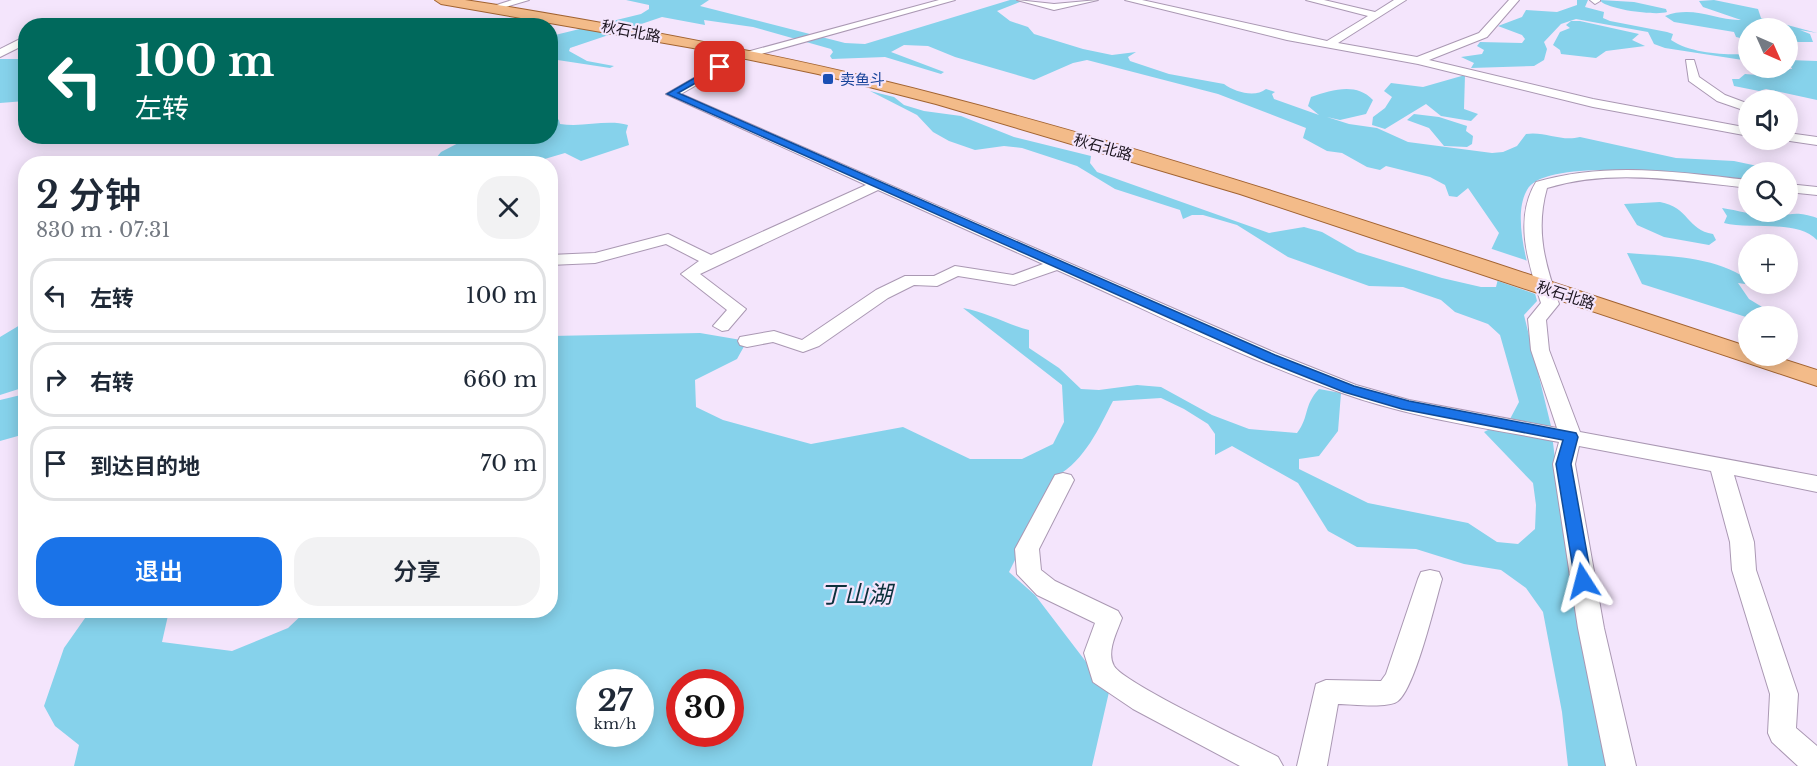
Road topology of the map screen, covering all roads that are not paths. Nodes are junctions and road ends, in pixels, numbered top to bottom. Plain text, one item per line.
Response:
1 (441, 0) edge
2 (950, 0) edge
3 (1022, 0) edge
4 (1093, 0) edge
5 (1130, 0) edge
6 (1311, 0) edge
7 (1401, 0) edge
8 (1514, 0) edge
9 (501, 3) edge
10 (1376, 15) junction
11 (18, 44) edge
12 (1328, 45) junction
13 (755, 53) junction
14 (0, 54) edge
15 (18, 54) edge
16 (1418, 62) junction
17 (1690, 62) dead end
18 (1738, 104) edge
19 (1738, 130) edge
20 (1798, 138) edge
21 (1817, 141) edge
22 (1738, 183) edge
23 (878, 185) junction
24 (1798, 189) edge
25 (1817, 191) edge
26 (558, 260) edge
27 (711, 261) junction
28 (1058, 264) junction
29 (722, 326) dead end
30 (1738, 337) edge
31 (747, 341) dead end
32 (1738, 351) edge
33 (1798, 357) edge
34 (1817, 363) edge
35 (1782, 366) edge
36 (1817, 378) edge
37 (1571, 437) junction
38 (1720, 465) junction
39 (1063, 480) dead end
40 (1817, 484) edge
41 (1430, 579) dead end
42 (1817, 764) edge
43 (1268, 766) edge
44 (1312, 766) edge
45 (1621, 766) edge

1 - 9 main road, 秋石北路
2 - 13 street
3 - 4 street
5 - 12 street
6 - 10 street
7 - 10 street
8 - 16 street
9 - 13 main road, 秋石北路
10 - 12 street
11 - 14 street
12 - 16 street
13 - 23 street
13 - 30 main road, 秋石北路
13 - 32 main road, 秋石北路
14 - 15 street
16 - 19 street
17 - 18 street
20 - 21 street
22 - 37 street
23 - 27 street
23 - 28 street
24 - 25 street
26 - 27 street
27 - 29 street
28 - 31 street
28 - 37 street
33 - 34 main road
35 - 36 main road, 秋石北路
37 - 38 street
37 - 45 street
38 - 40 street
38 - 42 street
39 - 43 street
41 - 44 street

